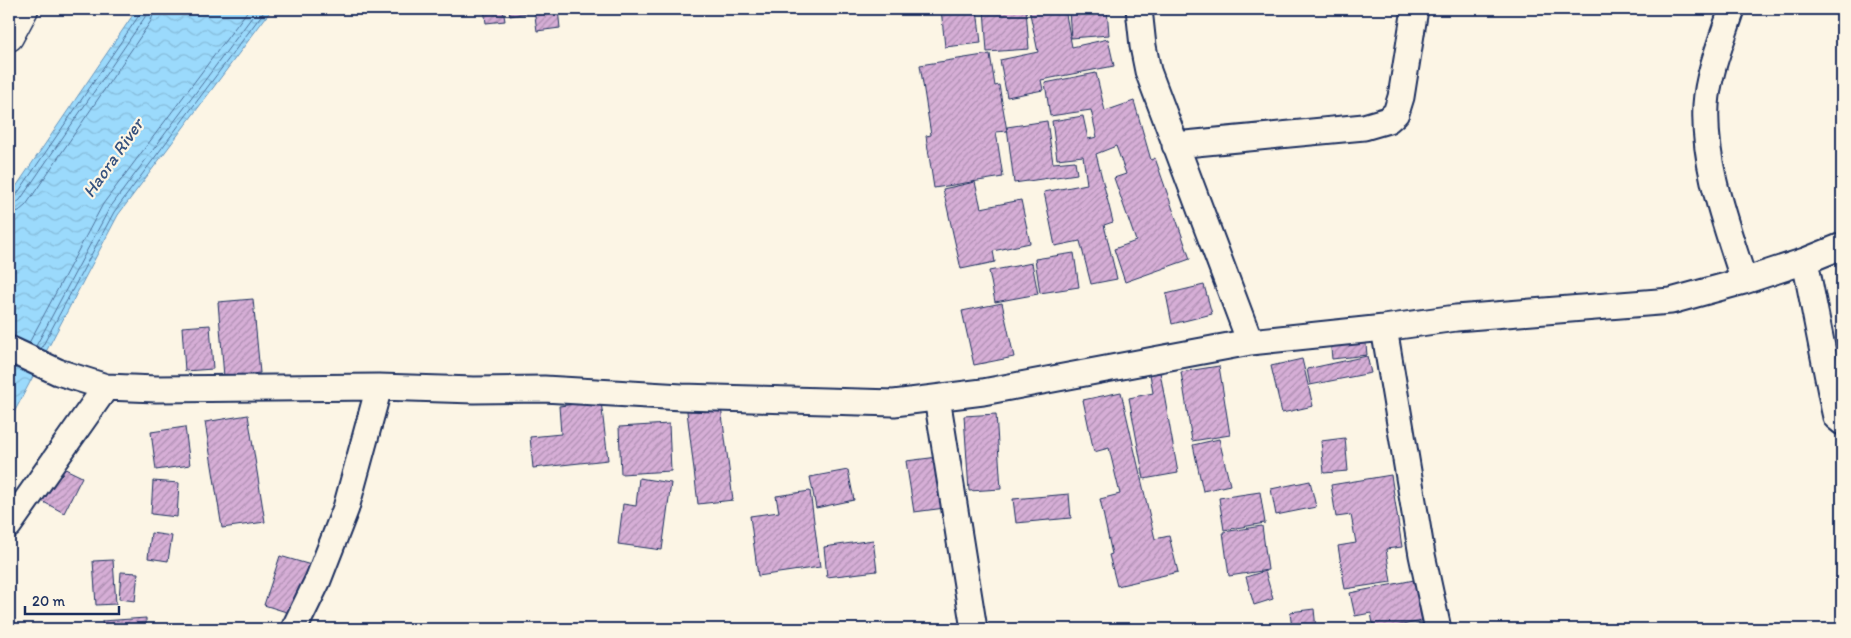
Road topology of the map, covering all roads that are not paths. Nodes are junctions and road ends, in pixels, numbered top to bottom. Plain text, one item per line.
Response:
1 (24, 9) edge
2 (1139, 9) edge
3 (1416, 9) edge
4 (1732, 9) edge
5 (9, 38) edge
6 (1175, 145) junction
7 (1842, 246) edge
8 (1805, 261) junction
9 (1744, 281) junction
10 (1384, 328) junction
11 (1250, 342) junction
12 (9, 349) edge
13 (106, 387) junction
14 (379, 387) junction
15 (937, 398) junction
16 (1842, 422) edge
17 (9, 526) edge
18 (294, 629) edge
19 (974, 629) edge
20 (1438, 629) edge

1 - 5 street
2 - 6 street
3 - 6 street
4 - 9 street
6 - 11 street
7 - 8 street
8 - 9 street
8 - 16 street
9 - 10 street
10 - 11 street
10 - 20 street
11 - 15 street
12 - 13 street
13 - 14 street
13 - 17 street
14 - 15 street
14 - 18 street
15 - 19 street

